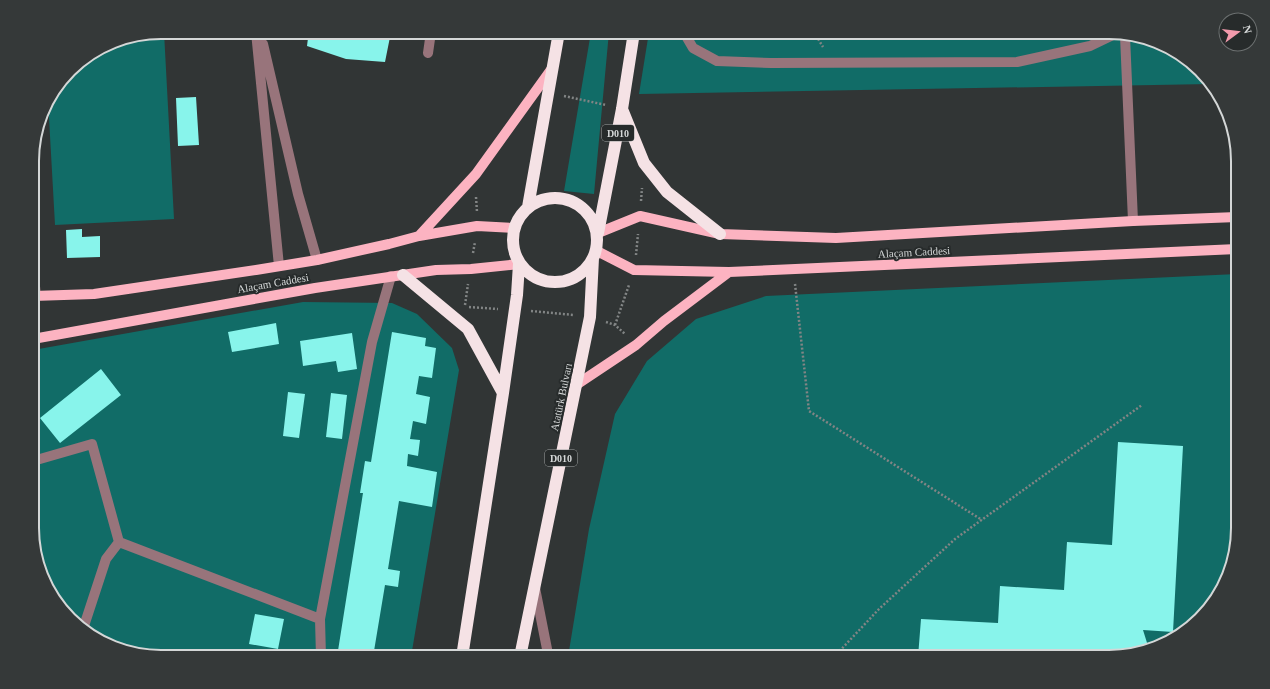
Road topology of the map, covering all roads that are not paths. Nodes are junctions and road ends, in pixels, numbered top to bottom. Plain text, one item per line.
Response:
1 (257, 39) edge
2 (262, 39) edge
3 (430, 39) edge
4 (559, 39) edge
5 (633, 39) edge
6 (688, 39) edge
7 (1105, 39) edge
8 (1125, 40) edge
9 (428, 53) dead end
10 (553, 67) junction
11 (622, 109) junction
12 (528, 208) junction
13 (1231, 217) edge
14 (1133, 221) junction
15 (514, 228) junction
16 (598, 233) junction
17 (720, 234) junction
18 (418, 236) junction
19 (1231, 249) edge
20 (595, 255) junction
21 (317, 260) junction
22 (519, 264) junction
23 (279, 266) junction
24 (729, 272) junction
25 (403, 275) junction
26 (391, 276) junction
27 (39, 296) edge
28 (39, 338) edge
29 (576, 385) junction
30 (503, 392) junction
31 (39, 459) edge
32 (119, 542) junction
33 (534, 586) junction
34 (320, 619) junction
35 (85, 623) edge
36 (321, 650) edge
37 (463, 650) edge
38 (521, 650) edge
39 (547, 650) edge

1 - 23 street
2 - 21 street
3 - 9 street
4 - 10 highway
5 - 11 highway, D010
6 - 7 street
8 - 14 street
10 - 12 highway
10 - 18 main road
11 - 16 highway, D010
11 - 17 highway
12 - 15 highway
12 - 16 highway
13 - 14 main road, Alaçam Caddesi
14 - 17 main road, Alaçam Caddesi
15 - 18 main road, Alaçam Caddesi
15 - 22 highway
16 - 17 main road, Alaçam Caddesi
16 - 20 highway, D010
18 - 21 main road, Alaçam Caddesi
19 - 24 main road, Alaçam Caddesi
20 - 22 highway
20 - 24 main road, Alaçam Caddesi
20 - 29 highway, Atatürk Bulvarı / D010
21 - 23 main road, Alaçam Caddesi
22 - 25 main road, Alaçam Caddesi
22 - 30 highway
23 - 27 main road, Alaçam Caddesi
24 - 29 main road
25 - 26 main road, Alaçam Caddesi
25 - 30 highway
26 - 28 main road, Alaçam Caddesi
26 - 34 street
29 - 33 highway, Atatürk Bulvarı / D010
30 - 37 highway
31 - 32 street
32 - 34 street
32 - 35 street
33 - 38 highway, Atatürk Bulvarı / D010
33 - 39 street
34 - 36 street

